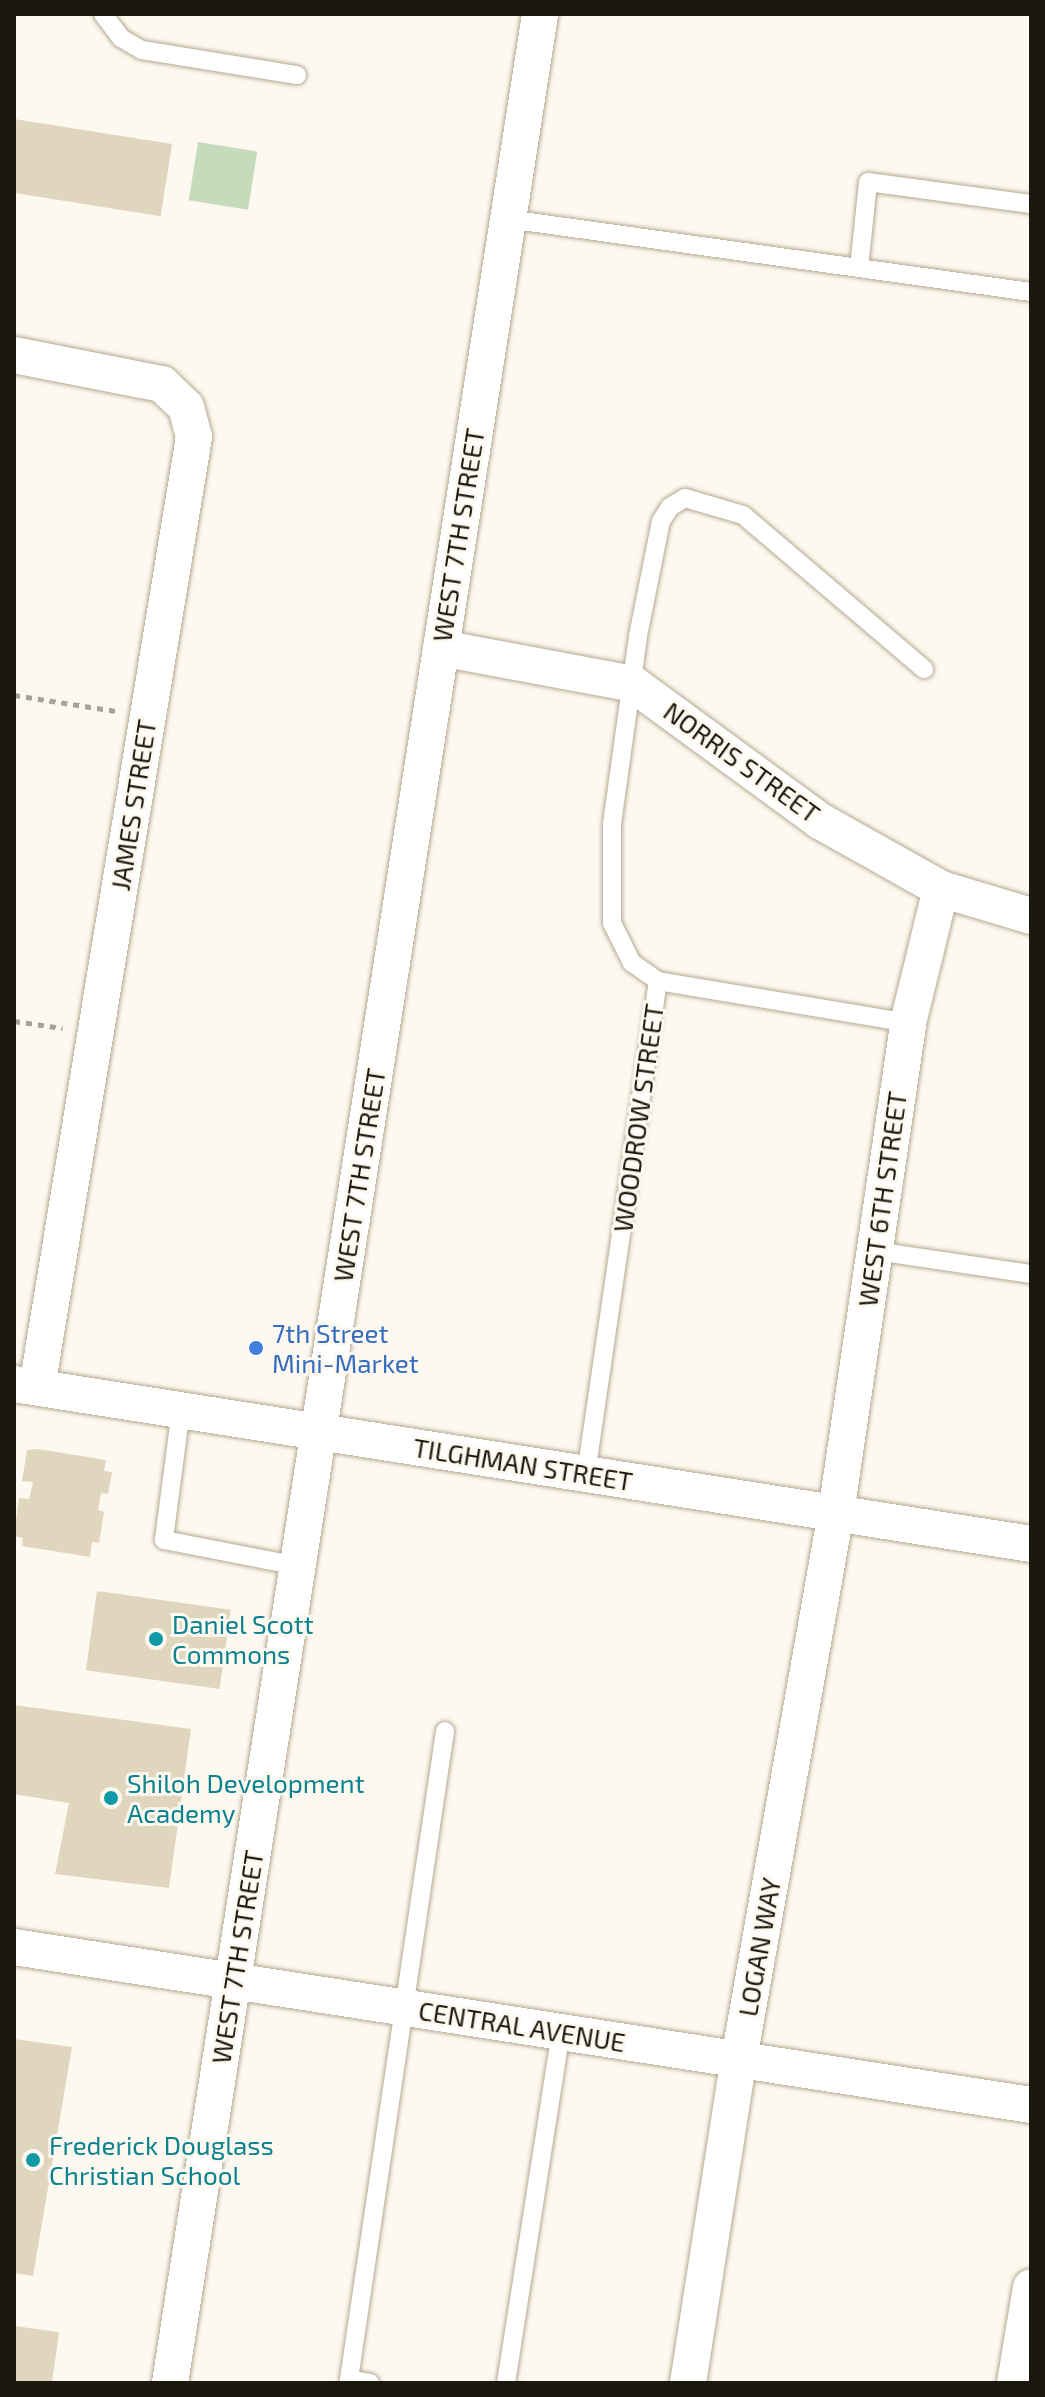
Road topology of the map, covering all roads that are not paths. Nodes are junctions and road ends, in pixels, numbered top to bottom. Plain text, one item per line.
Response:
1 (103, 14) edge
2 (540, 14) edge
3 (297, 75) dead end
4 (1031, 204) edge
5 (508, 219) junction
6 (859, 268) junction
7 (1031, 292) edge
8 (14, 355) edge
9 (441, 648) junction
10 (924, 669) dead end
11 (633, 684) junction
12 (941, 889) junction
13 (1031, 916) edge
14 (658, 981) junction
15 (908, 1023) junction
16 (875, 1251) junction
17 (1031, 1274) edge
18 (26, 1386) edge
19 (181, 1410) junction
20 (319, 1432) junction
21 (586, 1474) junction
22 (836, 1513) junction
23 (1031, 1544) edge
24 (298, 1566) junction
25 (445, 1731) dead end
26 (14, 1947) edge
27 (233, 1981) junction
28 (406, 2008) junction
29 (561, 2032) junction
30 (739, 2059) junction
31 (1031, 2105) edge
32 (1031, 2287) edge
33 (170, 2383) edge
34 (370, 2383) edge
35 (506, 2383) edge
36 (688, 2383) edge
37 (1015, 2383) edge

1 - 3 lane
2 - 5 street, WEST 7TH STREET
4 - 6 lane
5 - 6 lane
5 - 9 street, WEST 7TH STREET
6 - 7 lane
8 - 18 street, JAMES STREET
9 - 11 street, NORRIS STREET
9 - 20 street, WEST 7TH STREET
10 - 11 lane, WOODROW STREET
11 - 12 street, NORRIS STREET
11 - 14 lane, WOODROW STREET
12 - 13 street, NORRIS STREET
12 - 15 street, WEST 6TH STREET
14 - 15 lane
14 - 21 lane, WOODROW STREET
15 - 16 street, WEST 6TH STREET
16 - 17 lane
16 - 22 street, WEST 6TH STREET
18 - 19 street, TILGHMAN STREET
19 - 20 street, TILGHMAN STREET
19 - 24 lane
20 - 21 street, TILGHMAN STREET
20 - 24 street, WEST 7TH STREET
21 - 22 street, TILGHMAN STREET
22 - 23 street, TILGHMAN STREET
22 - 30 street, LOGAN WAY
24 - 27 street, WEST 7TH STREET
25 - 28 lane
26 - 27 street, CENTRAL AVENUE
27 - 28 street, CENTRAL AVENUE
27 - 33 street, WEST 7TH STREET
28 - 29 street, CENTRAL AVENUE
28 - 34 lane
29 - 30 street, CENTRAL AVENUE
29 - 35 lane
30 - 31 street, CENTRAL AVENUE
30 - 36 street, LOGAN WAY
32 - 37 street

